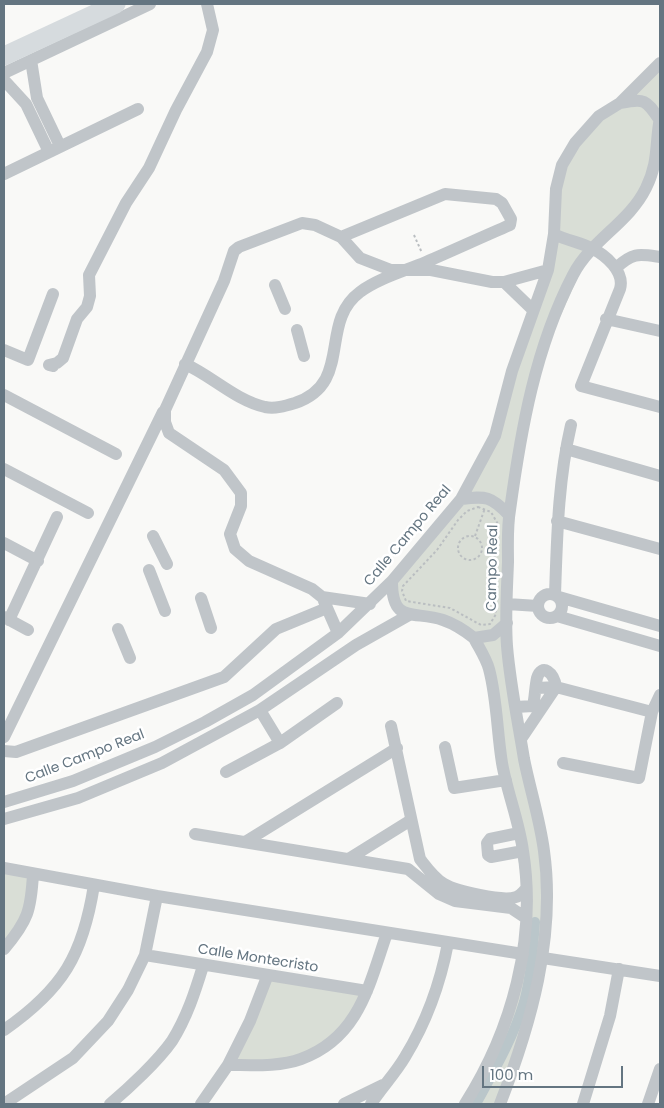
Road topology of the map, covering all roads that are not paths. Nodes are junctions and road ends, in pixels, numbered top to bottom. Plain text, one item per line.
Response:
1 (116, 4) edge
2 (150, 4) edge
3 (207, 4) edge
4 (4, 56) edge
5 (31, 60) junction
6 (660, 63) edge
7 (4, 73) edge
8 (4, 80) edge
9 (34, 84) junction
10 (16, 92) junction
11 (620, 103) junction
12 (138, 109) dead end
13 (660, 119) edge
14 (54, 149) junction
15 (4, 174) edge
16 (554, 234) junction
17 (341, 237) junction
18 (591, 248) junction
19 (660, 258) edge
20 (616, 268) junction
21 (548, 270) junction
22 (403, 271) junction
23 (504, 282) junction
24 (275, 285) dead end
25 (52, 294) dead end
26 (532, 308) junction
27 (285, 309) dead end
28 (606, 319) junction
29 (297, 330) dead end
30 (660, 331) edge
31 (4, 350) edge
32 (304, 356) dead end
33 (185, 364) junction
34 (52, 366) dead end
35 (4, 395) edge
36 (660, 407) edge
37 (164, 410) junction
38 (572, 425) dead end
39 (566, 449) junction
40 (116, 454) dead end
41 (4, 469) edge
42 (660, 476) edge
43 (461, 499) junction
44 (88, 513) dead end
45 (509, 514) junction
46 (57, 517) dead end
47 (557, 521) junction
48 (153, 536) dead end
49 (4, 543) edge
50 (660, 548) edge
51 (38, 561) junction
52 (167, 564) dead end
53 (149, 570) dead end
54 (392, 581) junction
55 (557, 596) junction
56 (201, 598) dead end
57 (325, 603) junction
58 (370, 604) junction
59 (507, 604) junction
60 (538, 606) junction
61 (165, 611) dead end
62 (408, 615) junction
63 (557, 616) junction
64 (6, 619) edge
65 (507, 623) junction
66 (660, 626) edge
67 (211, 628) dead end
68 (118, 629) dead end
69 (28, 630) dead end
70 (338, 633) junction
71 (474, 638) junction
72 (660, 646) edge
73 (130, 658) dead end
74 (556, 687) junction
75 (660, 695) edge
76 (337, 703) dead end
77 (516, 707) junction
78 (537, 707) junction
79 (260, 710) junction
80 (652, 712) junction
81 (391, 726) dead end
82 (4, 737) edge
83 (521, 739) junction
84 (280, 743) junction
85 (445, 747) dead end
86 (397, 748) junction
87 (4, 751) edge
88 (563, 763) dead end
89 (226, 772) dead end
90 (506, 780) junction
91 (4, 802) edge
92 (4, 819) edge
93 (411, 820) junction
94 (519, 833) junction
95 (195, 834) dead end
96 (245, 842) junction
97 (523, 851) junction
98 (350, 858) junction
99 (420, 859) junction
100 (4, 868) edge
101 (408, 869) junction
102 (33, 874) junction
103 (94, 885) junction
104 (525, 890) junction
105 (157, 896) junction
106 (464, 897) junction
107 (484, 900) junction
108 (526, 918) junction
109 (387, 933) junction
110 (448, 943) junction
111 (4, 948) edge
112 (523, 954) junction
113 (146, 955) junction
114 (543, 958) junction
115 (203, 966) junction
116 (619, 968) junction
117 (267, 976) junction
118 (660, 976) edge
119 (367, 991) junction
120 (4, 1030) edge
121 (228, 1065) junction
122 (660, 1069) edge
123 (383, 1085) junction
124 (4, 1104) edge
125 (110, 1104) edge
126 (201, 1104) edge
127 (344, 1104) edge
128 (371, 1104) edge
129 (465, 1104) edge
130 (500, 1104) edge
131 (583, 1104) edge
132 (648, 1104) edge

1 - 4 highway
2 - 5 street
3 - 34 street
5 - 7 street
5 - 9 street
6 - 11 street, Calle Campo Real
8 - 10 street
9 - 10 street
9 - 14 street
10 - 14 street
11 - 13 street
11 - 16 street, Calle Campo Real
12 - 14 street
13 - 18 street
14 - 15 street
16 - 18 street
16 - 21 street, Calle Campo Real
17 - 22 street
17 - 22 street
17 - 33 street
18 - 20 street
18 - 45 street
19 - 20 street
20 - 28 street
21 - 23 street
21 - 26 street, Calle Campo Real
22 - 23 street
22 - 33 street
23 - 26 street
24 - 27 street
25 - 31 street
26 - 43 street, Calle Campo Real
28 - 30 street
28 - 36 street
29 - 32 street
33 - 37 street
35 - 40 street
37 - 57 street
37 - 82 street
38 - 39 street
39 - 42 street
39 - 47 street
41 - 44 street
43 - 45 street
43 - 54 street, Calle Campo Real
45 - 59 street, Campo Real
46 - 51 street
47 - 50 street
47 - 55 street
48 - 52 street
49 - 51 street
51 - 64 street
53 - 61 street
54 - 58 street, Calle Campo Real
54 - 62 street
55 - 60 street
55 - 63 street
55 - 66 street
56 - 67 street
57 - 58 street
57 - 70 street
57 - 87 street
58 - 70 street, Calle Campo Real
59 - 60 street
59 - 65 street, Campo Real
60 - 63 street
62 - 71 street
62 - 79 street
63 - 72 street
64 - 69 street
65 - 71 street
65 - 77 street
68 - 73 street
70 - 91 street, Calle Campo Real
71 - 90 street
74 - 78 street
74 - 78 street
74 - 80 street
75 - 80 street
76 - 84 street
77 - 78 street
77 - 83 street
78 - 83 street
79 - 84 street
79 - 92 street
80 - 88 street
81 - 86 street
83 - 114 street
84 - 89 street
85 - 90 street
86 - 93 street
86 - 96 street
90 - 94 street
93 - 98 street
93 - 99 street
94 - 97 street
94 - 97 street
95 - 96 street
96 - 98 street
97 - 104 street
98 - 101 street
99 - 101 street
99 - 106 street
100 - 102 street
101 - 106 street
102 - 103 street
102 - 111 street
103 - 105 street
103 - 120 street
104 - 107 street
104 - 108 street
105 - 109 street
105 - 113 street
106 - 107 street
107 - 108 street
108 - 112 street
109 - 110 street
109 - 119 street
110 - 112 street
110 - 123 street
112 - 129 street
113 - 115 street, Calle Montecristo
113 - 124 street
114 - 116 street
114 - 130 street
115 - 117 street, Calle Montecristo
115 - 125 street
116 - 118 street
116 - 131 street
117 - 119 street, Calle Montecristo
117 - 121 street
119 - 121 street
121 - 126 street
122 - 132 street
123 - 127 street
123 - 128 street

